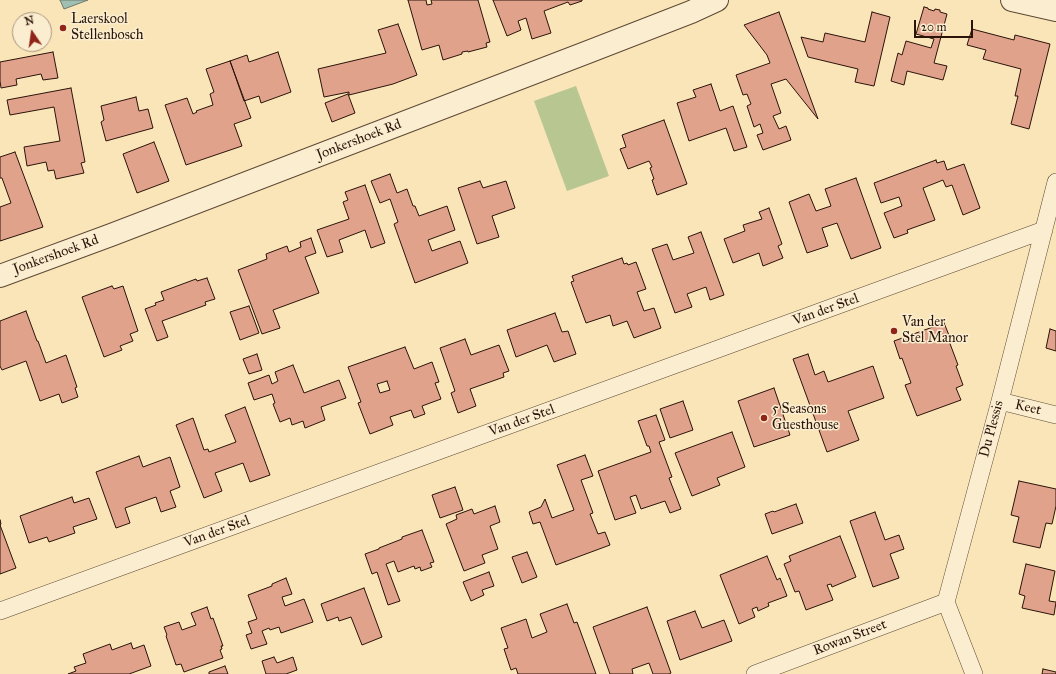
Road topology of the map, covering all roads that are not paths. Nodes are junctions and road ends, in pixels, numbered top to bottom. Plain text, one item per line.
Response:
1 (717, 0) edge
2 (1012, 0) edge
3 (1056, 10) edge
4 (1056, 182) edge
5 (1044, 230) junction
6 (0, 276) edge
7 (1000, 401) junction
8 (1056, 414) edge
9 (946, 602) junction
10 (0, 611) edge
11 (755, 674) edge
12 (974, 674) edge

1 - 6 street, Jonkershoek Rd
2 - 3 street
4 - 5 street, Du Plessis
5 - 7 street, Du Plessis
5 - 10 street, Van der Stel
7 - 8 street, Keet
7 - 9 street, Du Plessis
9 - 11 street, Rowan Street
9 - 12 street

